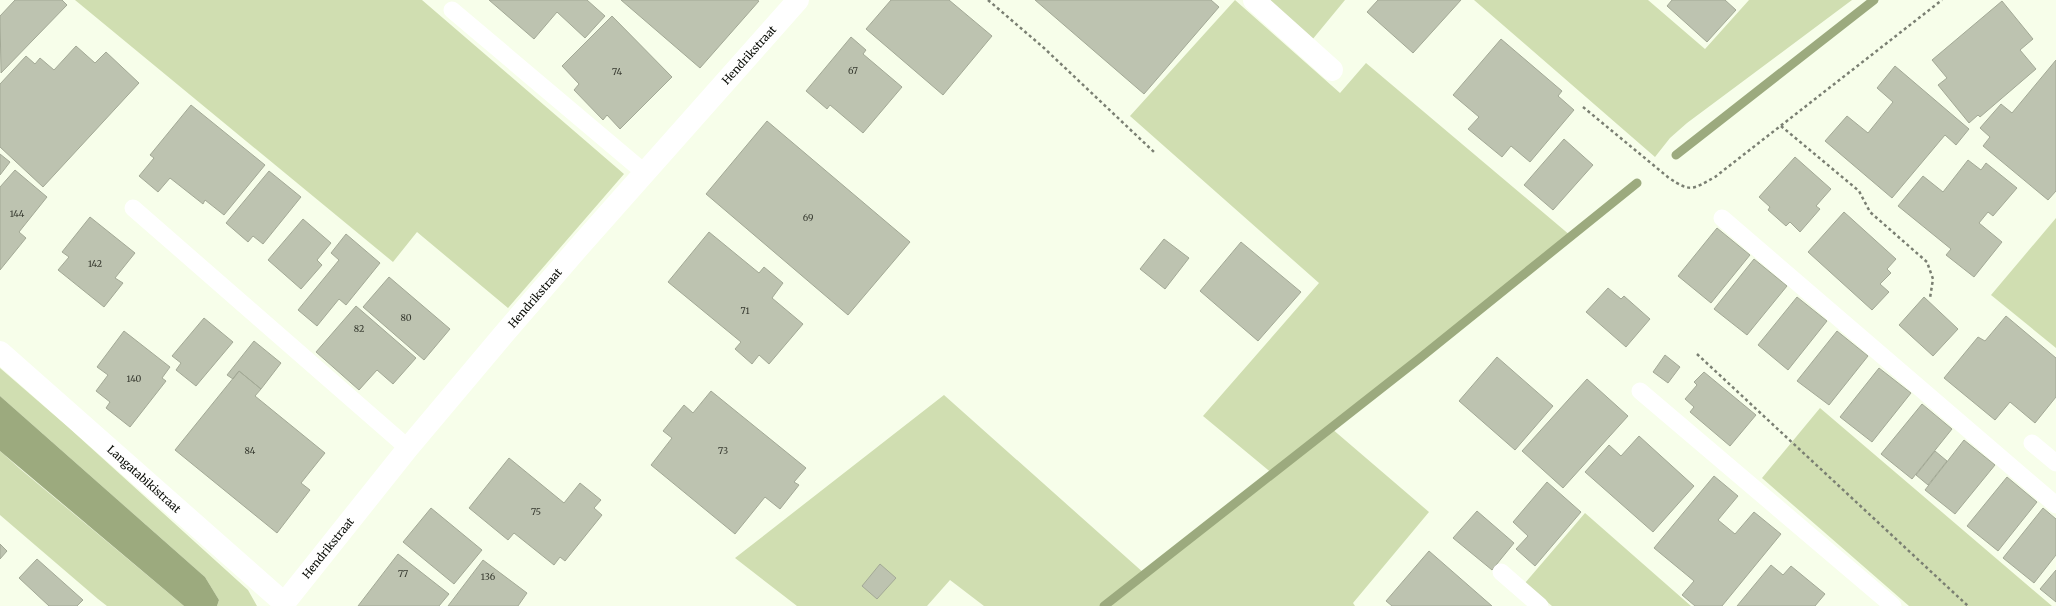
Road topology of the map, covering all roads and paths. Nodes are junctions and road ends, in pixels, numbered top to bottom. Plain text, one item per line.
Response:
1 (798, 0) edge
2 (988, 0) edge
3 (1254, 0) edge
4 (1942, 0) edge
5 (452, 10) dead end
6 (1332, 70) dead end
7 (1583, 108) dead end
8 (1781, 126) junction
9 (1154, 152) dead end
10 (645, 173) junction
11 (133, 208) dead end
12 (1722, 218) dead end
13 (1930, 298) dead end
14 (0, 352) edge
15 (1697, 354) dead end
16 (1640, 391) dead end
17 (2032, 443) dead end
18 (408, 448) junction
19 (2056, 463) edge
20 (2056, 505) edge
21 (1501, 572) dead end
22 (284, 605) edge
23 (1540, 606) edge
24 (1893, 606) edge
25 (1968, 606) edge

1 - 10 street, Hendrikstraat
2 - 9 path
3 - 6 street
4 - 8 path
5 - 10 lane
7 - 8 path
8 - 13 path
10 - 18 street, Hendrikstraat
11 - 18 lane
12 - 20 lane
14 - 22 street, Langatabikistraat
15 - 25 path
16 - 24 lane
17 - 19 lane
18 - 22 street, Hendrikstraat
21 - 23 lane

